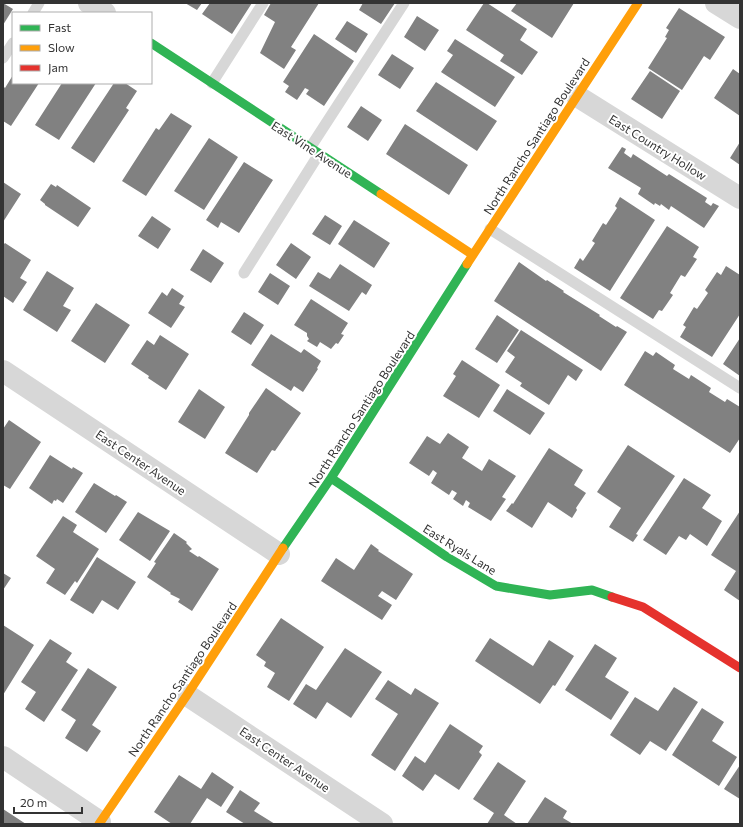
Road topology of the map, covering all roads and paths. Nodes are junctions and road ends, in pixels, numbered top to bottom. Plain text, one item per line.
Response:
1 (39, 3) edge
2 (89, 3) edge
3 (264, 3) edge
4 (404, 3) edge
5 (638, 3) edge
6 (716, 3) edge
7 (34, 12) edge
8 (103, 12) edge
9 (740, 18) edge
10 (12, 44) edge
11 (152, 44) edge
12 (3, 58) edge
13 (212, 83) junction
14 (577, 96) junction
15 (315, 151) junction
16 (740, 198) edge
17 (490, 229) junction
18 (473, 255) junction
19 (244, 273) dead end
20 (3, 371) edge
21 (740, 388) edge
22 (331, 478) junction
23 (279, 554) junction
24 (740, 668) edge
25 (187, 695) junction
26 (3, 757) edge
27 (100, 823) edge
28 (382, 824) edge

1 - 7 lane
2 - 8 street
3 - 13 lane
4 - 15 lane
5 - 14 street, North Rancho Santiago Boulevard
6 - 9 street
10 - 12 lane
11 - 13 street, East Vine Avenue
13 - 15 street, East Vine Avenue
14 - 16 street, East Country Hollow
14 - 17 street, North Rancho Santiago Boulevard
15 - 18 street, East Vine Avenue
15 - 19 lane
17 - 18 street, North Rancho Santiago Boulevard
17 - 21 lane
18 - 22 street, North Rancho Santiago Boulevard
20 - 23 street, East Center Avenue
22 - 23 street, North Rancho Santiago Boulevard
22 - 24 street, East Ryals Lane
23 - 25 street, North Rancho Santiago Boulevard
25 - 27 street, North Rancho Santiago Boulevard
25 - 28 street, East Center Avenue
26 - 27 street

